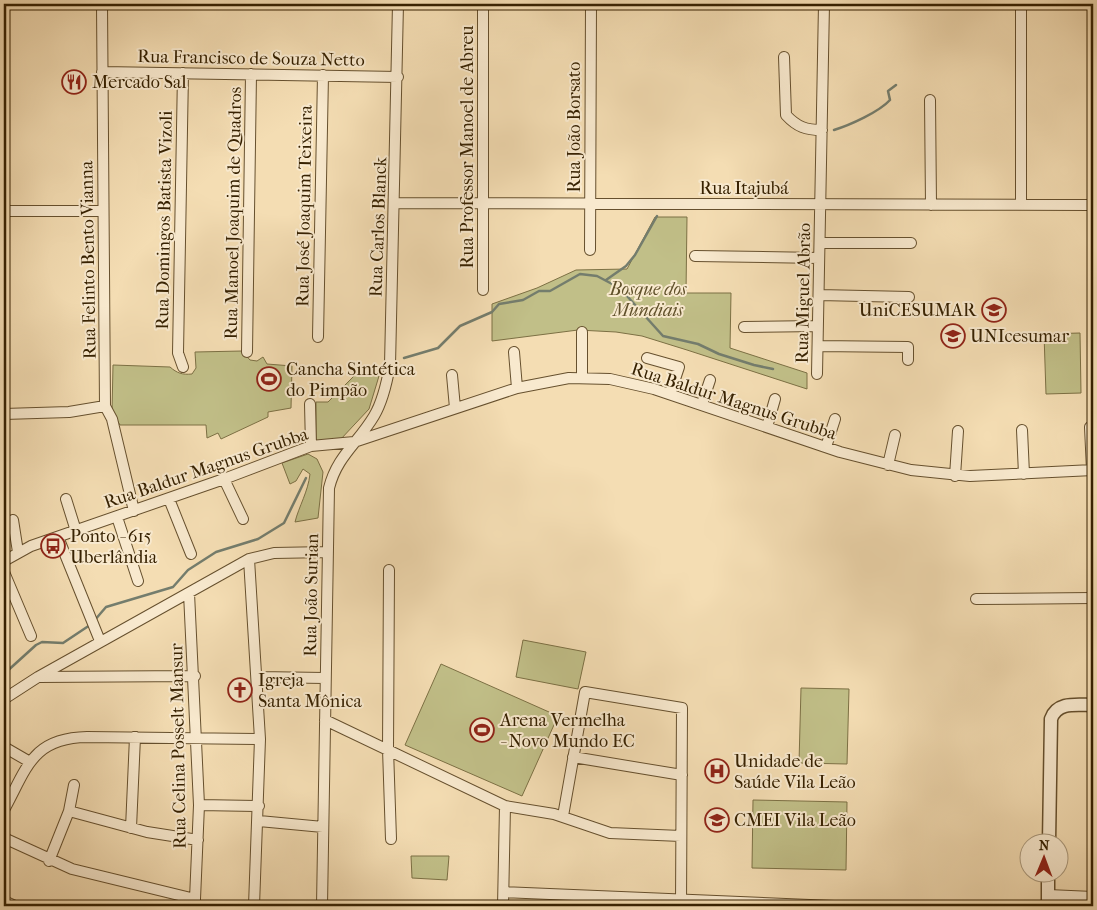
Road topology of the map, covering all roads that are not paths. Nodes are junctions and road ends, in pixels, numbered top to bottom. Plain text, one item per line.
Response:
1 (102, 4) edge
2 (398, 4) edge
3 (483, 4) edge
4 (591, 4) edge
5 (824, 4) edge
6 (1021, 4) edge
7 (784, 57) dead end
8 (102, 72) junction
9 (183, 73) junction
10 (251, 74) junction
11 (323, 75) junction
12 (398, 77) junction
13 (930, 100) dead end
14 (822, 130) junction
15 (395, 203) junction
16 (483, 204) junction
17 (591, 204) junction
18 (821, 204) junction
19 (930, 205) junction
20 (1021, 205) junction
21 (1093, 205) edge
22 (4, 211) edge
23 (104, 211) junction
24 (820, 243) junction
25 (911, 243) dead end
26 (590, 250) dead end
27 (695, 256) dead end
28 (819, 258) junction
29 (483, 290) dead end
30 (819, 295) junction
31 (909, 297) dead end
32 (818, 326) junction
33 (744, 327) dead end
34 (582, 332) dead end
35 (318, 337) dead end
36 (818, 346) junction
37 (247, 352) dead end
38 (514, 352) dead end
39 (646, 358) dead end
40 (908, 360) dead end
41 (183, 367) dead end
42 (817, 374) dead end
43 (452, 375) dead end
44 (582, 377) junction
45 (710, 380) dead end
46 (517, 388) junction
47 (670, 394) junction
48 (775, 399) dead end
49 (310, 404) dead end
50 (702, 404) junction
51 (105, 406) junction
52 (455, 408) junction
53 (4, 414) edge
54 (835, 419) dead end
55 (1090, 426) dead end
56 (767, 427) junction
57 (1022, 430) dead end
58 (958, 431) dead end
59 (895, 435) dead end
60 (354, 442) junction
61 (311, 446) junction
62 (826, 447) junction
63 (888, 465) junction
64 (1093, 470) edge
65 (1024, 474) junction
66 (955, 476) junction
67 (224, 479) junction
68 (66, 499) dead end
69 (169, 499) junction
70 (134, 511) junction
71 (118, 517) junction
72 (243, 519) dead end
73 (13, 520) dead end
74 (76, 531) junction
75 (58, 537) junction
76 (18, 552) junction
77 (328, 552) junction
78 (191, 554) dead end
79 (250, 559) junction
80 (4, 562) edge
81 (389, 570) dead end
82 (4, 572) edge
83 (138, 581) dead end
84 (189, 593) junction
85 (1093, 598) edge
86 (976, 599) dead end
87 (31, 636) dead end
88 (100, 641) junction
89 (194, 676) junction
90 (38, 677) junction
91 (258, 677) junction
92 (326, 678) junction
93 (4, 699) edge
94 (1093, 704) edge
95 (325, 720) junction
96 (135, 737) junction
97 (198, 738) junction
98 (260, 739) junction
99 (4, 747) edge
100 (388, 750) junction
101 (574, 757) junction
102 (30, 762) junction
103 (682, 776) junction
104 (74, 785) dead end
105 (199, 804) junction
106 (259, 806) junction
107 (505, 806) junction
108 (4, 810) edge
109 (69, 811) junction
110 (563, 816) junction
111 (259, 822) junction
112 (323, 827) junction
113 (131, 828) junction
114 (1048, 832) edge
115 (681, 836) junction
116 (4, 838) edge
117 (391, 839) dead end
118 (198, 840) junction
119 (48, 861) junction
120 (1048, 882) edge
121 (504, 892) junction
122 (1093, 897) edge
123 (4, 901) edge
124 (1048, 901) edge
125 (681, 903) edge
126 (15, 906) edge
127 (254, 906) edge
128 (322, 906) edge
129 (504, 906) edge
130 (834, 906) edge

1 - 8 street, Rua Felinto Bento Vianna
2 - 12 street, Rua Carlos Blanck
3 - 16 street, Rua Professor Manoel de Abreu
4 - 17 street, Rua João Borsato
5 - 14 street, Rua Miguel Abrão
6 - 20 street
7 - 14 street
8 - 9 street, Rua Francisco de Souza Netto
8 - 23 street, Rua Felinto Bento Vianna
9 - 10 street, Rua Francisco de Souza Netto
9 - 41 street, Rua Domingos Batista Vizoli
10 - 11 street, Rua Francisco de Souza Netto
10 - 37 street, Rua Manoel Joaquim de Quadros
11 - 12 street, Rua Francisco de Souza Netto
11 - 35 street, Rua José Joaquim Teixeira
12 - 15 street, Rua Carlos Blanck
13 - 19 street
14 - 18 street, Rua Miguel Abrão
15 - 16 street, Rua Itajubá
15 - 60 street, Rua Carlos Blanck
16 - 17 street, Rua Itajubá
16 - 29 street, Rua Professor Manoel de Abreu
17 - 18 street, Rua Itajubá
17 - 26 street, Rua João Borsato
18 - 19 street, Rua Itajubá
18 - 24 street, Rua Miguel Abrão
19 - 20 street, Rua Itajubá
20 - 21 street, Rua Itajubá
22 - 23 street
23 - 51 street, Rua Felinto Bento Vianna
24 - 25 street
24 - 28 street, Rua Miguel Abrão
27 - 28 street
28 - 30 street, Rua Miguel Abrão
30 - 31 street
30 - 32 street, Rua Miguel Abrão
32 - 33 street
32 - 36 street, Rua Miguel Abrão
34 - 44 street
36 - 40 street
36 - 42 street, Rua Miguel Abrão
38 - 46 street
39 - 47 street
43 - 52 street
44 - 46 street, Rua Baldur Magnus Grubba
44 - 47 street, Rua Baldur Magnus Grubba
45 - 50 street
46 - 52 street, Rua Baldur Magnus Grubba
47 - 50 street, Rua Baldur Magnus Grubba
48 - 56 street
49 - 61 street
50 - 56 street, Rua Baldur Magnus Grubba
51 - 53 street
51 - 70 street, Rua Felinto Bento Vianna
52 - 60 street, Rua Baldur Magnus Grubba
54 - 62 street
55 - 64 street
56 - 62 street, Rua Baldur Magnus Grubba
57 - 65 street
58 - 66 street
59 - 63 street
60 - 61 street, Rua Baldur Magnus Grubba
60 - 77 street, Rua João Surian
61 - 67 street, Rua Baldur Magnus Grubba
62 - 63 street, Rua Baldur Magnus Grubba
63 - 66 street, Rua Baldur Magnus Grubba
64 - 65 street, Rua Baldur Magnus Grubba
65 - 66 street, Rua Baldur Magnus Grubba
67 - 69 street, Rua Baldur Magnus Grubba
67 - 72 street
68 - 74 street
69 - 70 street, Rua Baldur Magnus Grubba
69 - 78 street
70 - 71 street, Rua Baldur Magnus Grubba
71 - 74 street, Rua Baldur Magnus Grubba
71 - 83 street
73 - 76 street
74 - 75 street, Rua Baldur Magnus Grubba
75 - 76 street, Rua Baldur Magnus Grubba
75 - 88 street
76 - 80 street, Rua Baldur Magnus Grubba
77 - 79 street
77 - 92 street, Rua João Surian
79 - 84 street
79 - 91 street
81 - 100 street
82 - 87 street
84 - 88 street
84 - 89 street, Rua Celina Posselt Mansur
85 - 86 street
88 - 90 street
89 - 90 street
89 - 97 street, Rua Celina Posselt Mansur
90 - 93 street
91 - 92 street
91 - 98 street
92 - 95 street, Rua João Surian
94 - 114 street
95 - 100 street
95 - 112 street, Rua João Surian
96 - 97 street
96 - 102 street
96 - 113 street
97 - 98 street
97 - 105 street, Rua Celina Posselt Mansur
98 - 106 street
99 - 102 street
100 - 107 street
100 - 117 street
101 - 103 street
101 - 103 street
101 - 110 street
102 - 108 street
103 - 115 street
104 - 109 street
105 - 106 street
105 - 118 street, Rua Celina Posselt Mansur
106 - 111 street
107 - 110 street
107 - 121 street
109 - 113 street
109 - 119 street
110 - 115 street
111 - 112 street
111 - 127 street
112 - 128 street, Rua João Surian
113 - 118 street
115 - 125 street
116 - 119 street
118 - 119 street, Rua Celina Posselt Mansur
120 - 124 street
121 - 125 street
121 - 129 street
122 - 124 street
123 - 126 street
125 - 130 street

